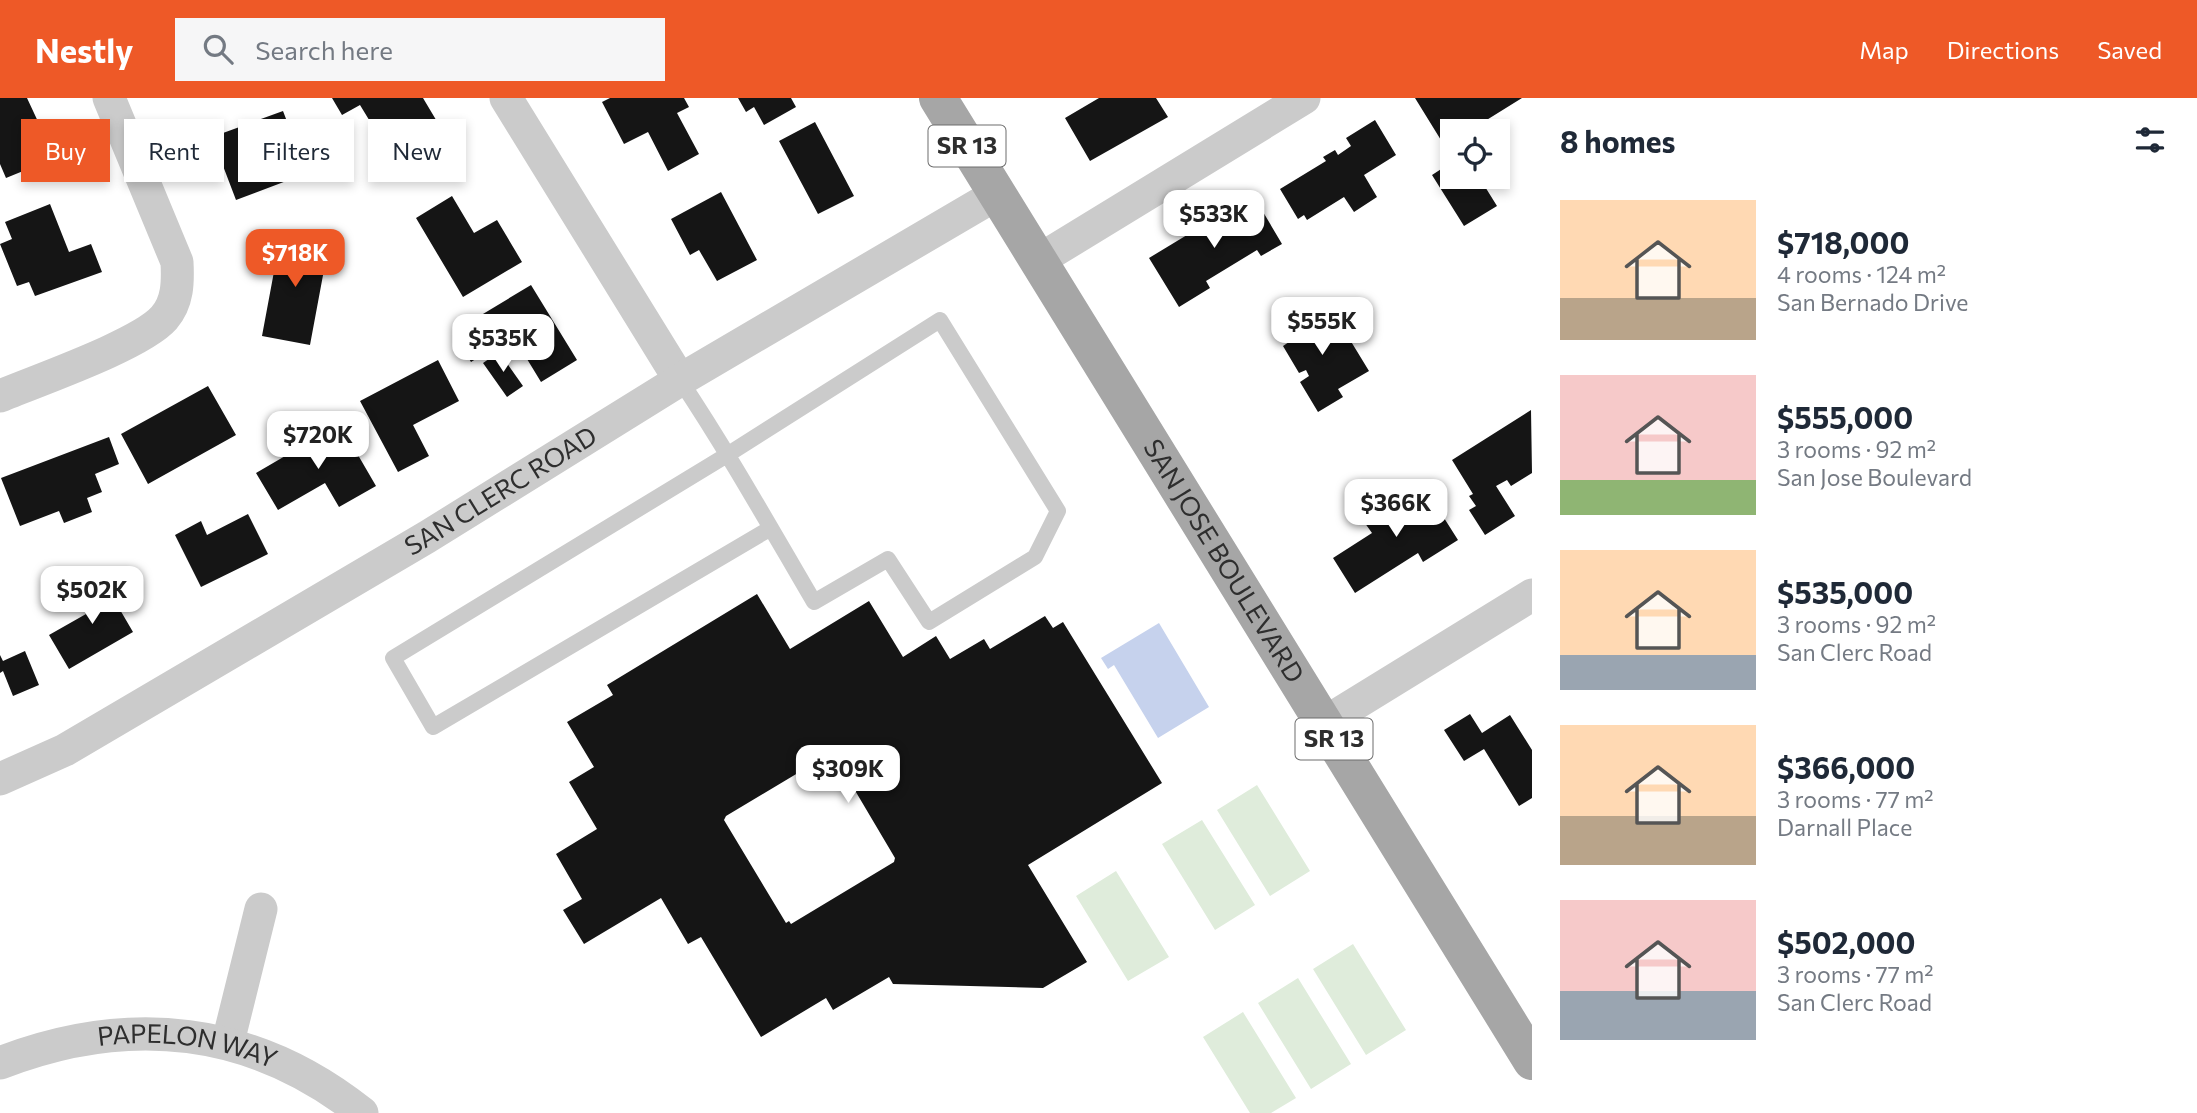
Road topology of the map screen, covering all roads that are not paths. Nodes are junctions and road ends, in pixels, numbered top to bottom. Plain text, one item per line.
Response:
1 (109, 98) edge
2 (506, 98) edge
3 (938, 98) edge
4 (1304, 98) edge
5 (997, 194) junction
6 (1039, 260) junction
7 (680, 380) junction
8 (0, 396) edge
9 (727, 455) junction
10 (771, 528) junction
11 (1532, 595) edge
12 (1324, 723) junction
13 (0, 779) edge
14 (261, 909) dead end
15 (228, 1042) junction
16 (1532, 1061) edge
17 (0, 1063) edge
18 (362, 1113) edge

1 - 8 street
2 - 7 street
3 - 5 main road, SAN JOSE BOULEVARD / SR 13
4 - 6 street
5 - 6 main road, SAN JOSE BOULEVARD / SR 13
5 - 7 street, SAN CLERC ROAD
6 - 12 main road, SAN JOSE BOULEVARD / SR 13
7 - 9 lane
7 - 13 street, SAN CLERC ROAD
9 - 10 lane
9 - 10 lane
9 - 10 lane
11 - 12 street
12 - 16 main road, SAN JOSE BOULEVARD / SR 13
14 - 15 street
15 - 17 street, PAPELON WAY
15 - 18 street, PAPELON WAY

